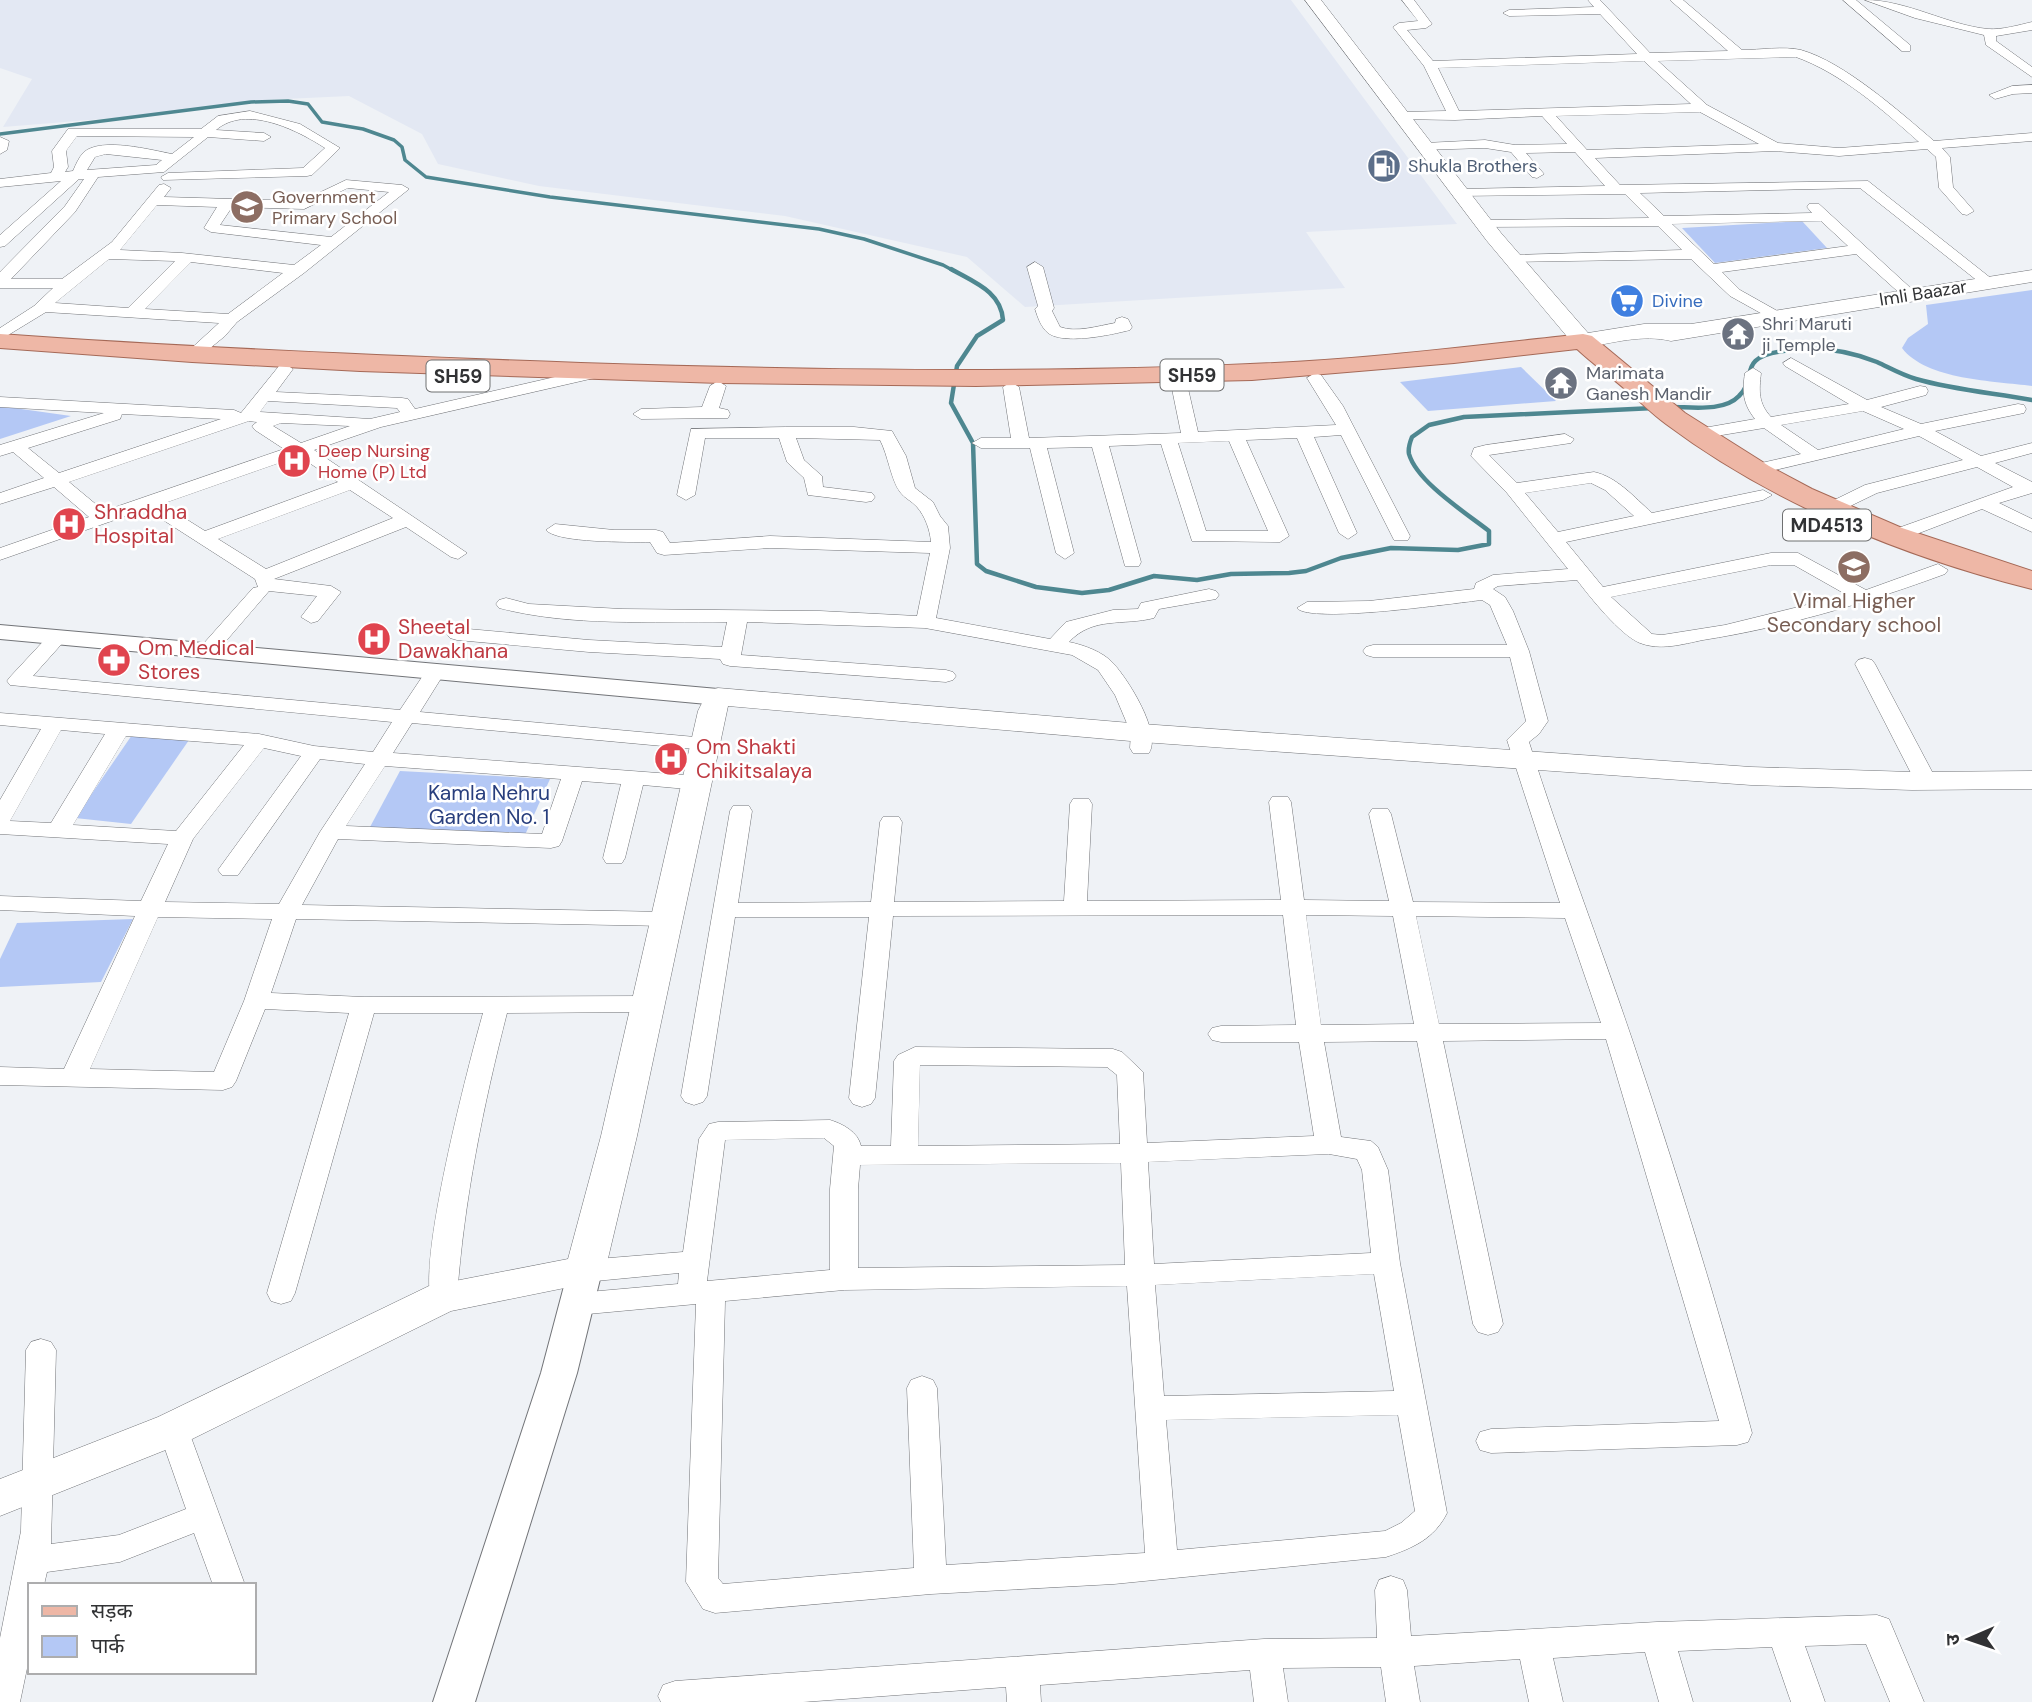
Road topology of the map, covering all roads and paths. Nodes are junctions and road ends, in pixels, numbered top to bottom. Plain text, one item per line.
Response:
1 (1293, 0) edge
2 (1313, 0) edge
3 (1408, 0) edge
4 (1676, 0) edge
5 (1849, 0) edge
6 (1871, 0) edge
7 (1598, 5) edge
8 (1509, 13) dead end
9 (2032, 26) edge
10 (1990, 33) junction
11 (1906, 48) dead end
12 (1739, 54) junction
13 (1647, 57) junction
14 (1430, 65) junction
15 (2032, 73) edge
16 (2032, 89) edge
17 (1995, 95) dead end
18 (1702, 108) junction
19 (1546, 113) junction
20 (1401, 116) junction
21 (1455, 116) junction
22 (205, 133) junction
23 (264, 137) dead end
24 (2032, 137) edge
25 (1929, 145) junction
26 (1425, 147) junction
27 (1775, 147) junction
28 (1515, 149) junction
29 (1580, 151) junction
30 (173, 158) junction
31 (164, 173) junction
32 (83, 174) junction
33 (1536, 174) dead end
34 (55, 177) junction
35 (0, 183) edge
36 (1793, 186) junction
37 (1622, 189) junction
38 (311, 191) dead end
39 (330, 192) junction
40 (1460, 193) junction
41 (156, 201) junction
42 (230, 201) junction
43 (304, 205) junction
44 (1967, 211) dead end
45 (1823, 217) junction
46 (1659, 221) junction
47 (1484, 224) junction
48 (216, 229) junction
49 (264, 234) junction
50 (334, 242) junction
51 (0, 243) edge
52 (1857, 249) junction
53 (107, 254) junction
54 (1693, 254) junction
55 (184, 258) junction
56 (1512, 259) junction
57 (1035, 267) dead end
58 (1710, 269) junction
59 (299, 270) junction
60 (2032, 276) edge
61 (0, 282) edge
62 (1989, 283) junction
63 (66, 284) junction
64 (1910, 295) junction
65 (1521, 298) dead end
66 (42, 307) junction
67 (132, 313) junction
68 (1775, 316) junction
69 (230, 319) junction
70 (1122, 322) dead end
71 (1076, 333) junction
72 (2, 343) edge
73 (1569, 343) junction
74 (1090, 350) dead end
75 (192, 355) junction
76 (1791, 363) dead end
77 (285, 369) junction
78 (603, 371) junction
79 (1753, 373) dead end
80 (1315, 378) junction
81 (566, 380) junction
82 (913, 383) junction
83 (973, 383) junction
84 (1179, 384) junction
85 (719, 386) junction
86 (1011, 387) junction
87 (1920, 391) dead end
88 (265, 396) junction
89 (1641, 401) junction
90 (0, 402) edge
91 (1863, 405) junction
92 (2018, 409) dead end
93 (128, 411) junction
94 (709, 412) junction
95 (641, 414) dead end
96 (248, 415) junction
97 (410, 415) junction
98 (279, 417) junction
99 (1767, 422) junction
100 (376, 423) junction
101 (1348, 430) junction
102 (1920, 430) junction
103 (722, 431) junction
104 (786, 432) junction
105 (1303, 432) junction
106 (1698, 434) junction
107 (1236, 436) junction
108 (1168, 438) junction
109 (1191, 438) junction
110 (1565, 439) dead end
111 (1100, 442) junction
112 (981, 443) dead end
113 (1029, 443) junction
114 (2032, 448) edge
115 (8, 449) edge
116 (298, 449) junction
117 (1816, 456) junction
118 (1977, 461) junction
119 (59, 480) junction
120 (1758, 482) junction
121 (351, 483) junction
122 (2029, 487) edge
123 (1513, 489) junction
124 (686, 495) dead end
125 (866, 497) dead end
126 (0, 499) edge
127 (1983, 502) junction
128 (149, 503) junction
129 (1830, 509) junction
130 (101, 518) junction
131 (406, 520) junction
132 (1650, 520) junction
133 (2032, 526) edge
134 (555, 530) dead end
135 (1348, 533) dead end
136 (1401, 536) dead end
137 (1894, 536) junction
138 (205, 537) junction
139 (1553, 539) junction
140 (941, 548) junction
141 (458, 553) dead end
142 (1065, 553) dead end
143 (0, 554) edge
144 (1132, 562) dead end
145 (1938, 570) junction
146 (1582, 574) junction
147 (2032, 580) edge
148 (262, 584) junction
149 (337, 586) joint
150 (1485, 594) junction
151 (1597, 594) junction
152 (1209, 595) dead end
153 (2032, 595) edge
154 (1864, 597) junction
155 (506, 604) dead end
156 (1307, 608) dead end
157 (738, 616) junction
158 (311, 617) dead end
159 (925, 622) junction
160 (0, 632) edge
161 (457, 634) dead end
162 (51, 644) junction
163 (1055, 645) junction
164 (0, 646) edge
165 (207, 651) junction
166 (1373, 651) dead end
167 (1519, 651) junction
168 (731, 654) junction
169 (1865, 664) dead end
170 (329, 670) junction
171 (946, 676) dead end
172 (8, 680) edge
173 (430, 680) junction
174 (715, 704) junction
175 (407, 718) junction
176 (0, 719) edge
177 (54, 724) junction
178 (119, 729) junction
179 (259, 740) junction
180 (1141, 741) junction
181 (706, 744) junction
182 (314, 752) junction
183 (381, 759) junction
184 (1526, 770) junction
185 (573, 775) junction
186 (633, 780) junction
187 (2032, 780) edge
188 (1926, 781) junction
189 (698, 783) junction
190 (2032, 801) edge
191 (1280, 802) dead end
192 (1081, 804) dead end
193 (741, 811) dead end
194 (1380, 814) dead end
195 (0, 819) edge
196 (891, 821) dead end
197 (0, 827) edge
198 (59, 829) junction
199 (331, 832) junction
200 (182, 838) junction
201 (614, 858) dead end
202 (230, 870) dead end
203 (3, 908) edge
204 (1075, 908) junction
205 (1294, 908) junction
206 (148, 909) junction
207 (1403, 909) junction
208 (288, 910) junction
209 (725, 910) junction
210 (880, 910) junction
211 (1575, 911) junction
212 (667, 919) junction
213 (256, 1001) junction
214 (648, 1004) junction
215 (364, 1005) junction
216 (497, 1005) junction
217 (1616, 1031) junction
218 (1221, 1034) dead end
219 (1429, 1034) junction
220 (1310, 1035) junction
221 (0, 1076) edge
222 (73, 1078) junction
223 (694, 1096) dead end
224 (862, 1098) dead end
225 (1329, 1145) junction
226 (1132, 1153) junction
227 (904, 1154) junction
228 (848, 1156) junction
229 (695, 1261) junction
230 (1386, 1264) junction
231 (1140, 1275) junction
232 (844, 1279) junction
233 (581, 1288) junction
234 (701, 1291) junction
235 (281, 1293) dead end
236 (443, 1297) junction
237 (1488, 1324) dead end
238 (41, 1350) dead end
239 (922, 1388) dead end
240 (1412, 1403) junction
241 (1151, 1408) junction
242 (173, 1429) junction
243 (1491, 1441) dead end
244 (38, 1485) junction
245 (0, 1498) edge
246 (206, 1515) junction
247 (33, 1560) junction
248 (1162, 1565) junction
249 (931, 1580) junction
250 (228, 1583) edge
251 (1391, 1590) dead end
252 (1784, 1633) junction
253 (1657, 1637) junction
254 (1534, 1645) junction
255 (1395, 1652) junction
256 (1264, 1654) junction
257 (1023, 1686) edge
258 (675, 1696) dead end
259 (2, 1702) edge
260 (454, 1702) edge
261 (1271, 1702) edge
262 (1403, 1702) edge
263 (1546, 1702) edge
264 (1676, 1702) edge
265 (1808, 1702) edge
266 (1906, 1702) edge

1 - 65 main road
2 - 20 main road
3 - 14 street
4 - 12 street
5 - 11 street
6 - 10 street
7 - 8 street
7 - 13 street
9 - 10 street
10 - 15 street
12 - 13 street
12 - 25 street
13 - 14 street
13 - 18 street
14 - 21 street
16 - 17 street
18 - 19 street
18 - 27 street
19 - 21 street
19 - 29 street
20 - 21 street
20 - 26 main road
22 - 23 street
22 - 30 street
22 - 31 street
22 - 34 street
24 - 25 street
25 - 27 street
25 - 44 street
26 - 28 street
26 - 40 main road
27 - 29 street
28 - 29 street
28 - 33 street
29 - 37 street
30 - 31 street
30 - 32 street
31 - 32 street
31 - 41 street
32 - 34 street
32 - 51 street
32 - 61 street
34 - 35 street
36 - 37 street
36 - 45 street
36 - 62 street
37 - 40 street
37 - 46 street
38 - 39 street
39 - 43 street
39 - 50 street
40 - 47 main road
41 - 42 street
41 - 53 street
42 - 43 street
42 - 48 street
43 - 49 street
45 - 46 street
45 - 52 street
46 - 47 street
46 - 54 street
47 - 56 main road
48 - 49 street
48 - 55 street
49 - 50 street
50 - 59 street
52 - 58 street
52 - 64 street
53 - 55 street
53 - 63 street
54 - 56 street
54 - 58 street
55 - 59 street
55 - 67 street
56 - 73 main road
57 - 71 street
58 - 68 street
59 - 69 street
60 - 62 main road, Imli Baazar
61 - 63 street
62 - 64 main road, Imli Baazar
63 - 66 street
64 - 68 main road, Imli Baazar
66 - 67 street
66 - 72 street
67 - 69 street
68 - 73 main road, Imli Baazar
69 - 75 street
70 - 71 street
71 - 74 street
72 - 75 main road, SH59
72 - 77 main road, SH59
73 - 80 main road, SH59
73 - 83 main road, SH59
73 - 89 main road, MD4513
75 - 78 main road, SH59
76 - 91 street
77 - 81 main road, SH59
77 - 88 street
78 - 81 street
78 - 82 main road, SH59
79 - 99 street
80 - 84 main road, SH59
80 - 101 street
81 - 85 main road, SH59
81 - 97 street
82 - 83 main road, SH59
82 - 85 main road, SH59
83 - 86 main road, SH59
84 - 86 main road, SH59
84 - 109 street
85 - 94 street
86 - 113 street
87 - 91 street
88 - 96 street
88 - 97 street
89 - 106 main road, MD4513
89 - 120 main road, MD4513
90 - 93 street
91 - 99 street
91 - 102 street
92 - 102 street
93 - 96 street
93 - 115 street
94 - 95 street
94 - 103 street
96 - 98 street
96 - 119 street
97 - 100 street
98 - 100 street
98 - 116 street
99 - 106 street
99 - 117 street
100 - 116 street
101 - 105 street
101 - 136 street
102 - 117 street
102 - 118 street
103 - 104 street
103 - 124 street
104 - 125 street
104 - 140 street
105 - 107 street
105 - 135 street
106 - 120 main road, MD4513
107 - 108 street
107 - 109 street
108 - 109 street
108 - 111 street
110 - 123 street
111 - 113 street
111 - 144 street
112 - 113 street
113 - 142 street
114 - 118 street
115 - 119 street
116 - 121 street
116 - 128 street
117 - 120 street
118 - 122 street
118 - 129 street
119 - 126 street
119 - 130 street
120 - 129 main road, MD4513
120 - 132 street
120 - 145 main road, MD4513
121 - 131 street
121 - 138 street
122 - 127 street
123 - 132 street
123 - 139 street
127 - 133 street
127 - 137 street
128 - 130 street
128 - 138 street
129 - 137 main road, MD4513
130 - 143 street
131 - 141 street
131 - 148 street
132 - 139 street
134 - 140 street
137 - 147 main road, MD4513
138 - 148 street
139 - 146 street
140 - 159 street
145 - 153 main road, MD4513
145 - 154 street
146 - 150 street
146 - 151 street
148 - 149 street
148 - 165 street
149 - 158 street
150 - 156 street
150 - 167 street
151 - 154 street
151 - 154 street
152 - 163 street
155 - 157 street
157 - 159 street
157 - 168 street
159 - 163 street
160 - 162 street
161 - 168 street
162 - 164 street
162 - 165 street
162 - 170 street
162 - 172 street
163 - 180 street
165 - 170 street
166 - 167 street
167 - 184 street
168 - 171 street
169 - 188 street
170 - 173 street
172 - 175 street
173 - 174 street
173 - 175 street
174 - 180 main road
174 - 181 main road
175 - 181 street
175 - 183 street
176 - 177 street
177 - 178 street
177 - 195 street
178 - 179 street
178 - 198 street
179 - 182 street
179 - 200 street
180 - 184 main road
181 - 189 main road
182 - 183 street
182 - 202 street
183 - 185 street
183 - 199 street
184 - 188 main road
184 - 190 main road
184 - 211 street
185 - 186 street
185 - 199 street
186 - 189 street
186 - 201 street
187 - 188 main road
189 - 212 main road
191 - 205 street
192 - 204 street
193 - 209 street
194 - 207 street
196 - 210 street
197 - 198 street
198 - 200 street
199 - 208 street
200 - 206 street
203 - 206 street
204 - 205 street
204 - 210 street
205 - 207 street
205 - 220 street
206 - 208 street
206 - 222 street
207 - 211 street
207 - 219 street
208 - 212 street
208 - 213 street
209 - 210 street
209 - 223 street
210 - 224 street
211 - 217 street
212 - 214 main road
213 - 215 street
213 - 222 street
214 - 216 street
214 - 233 main road
215 - 216 street
215 - 235 street
216 - 236 street
217 - 219 street
217 - 243 street
218 - 220 street
219 - 220 street
219 - 237 street
220 - 225 street
221 - 222 street
225 - 226 street
225 - 230 street
226 - 227 street
226 - 227 street
226 - 231 street
227 - 228 street
228 - 229 street
228 - 232 street
229 - 233 street
229 - 234 street
230 - 231 street
230 - 240 street
231 - 232 street
231 - 241 street
232 - 234 street
233 - 234 street
233 - 236 main road
233 - 260 street
234 - 249 street
236 - 242 main road
238 - 244 street
239 - 249 street
240 - 241 street
240 - 248 street
241 - 248 street
242 - 244 main road
242 - 246 street
244 - 245 main road
244 - 247 street
246 - 247 street
246 - 250 street
247 - 259 street
248 - 249 street
251 - 255 street
252 - 253 street
252 - 265 street
252 - 266 street
253 - 254 street
253 - 264 street
254 - 255 street
254 - 263 street
255 - 256 street
255 - 262 street
256 - 257 street
256 - 261 street
257 - 258 street

